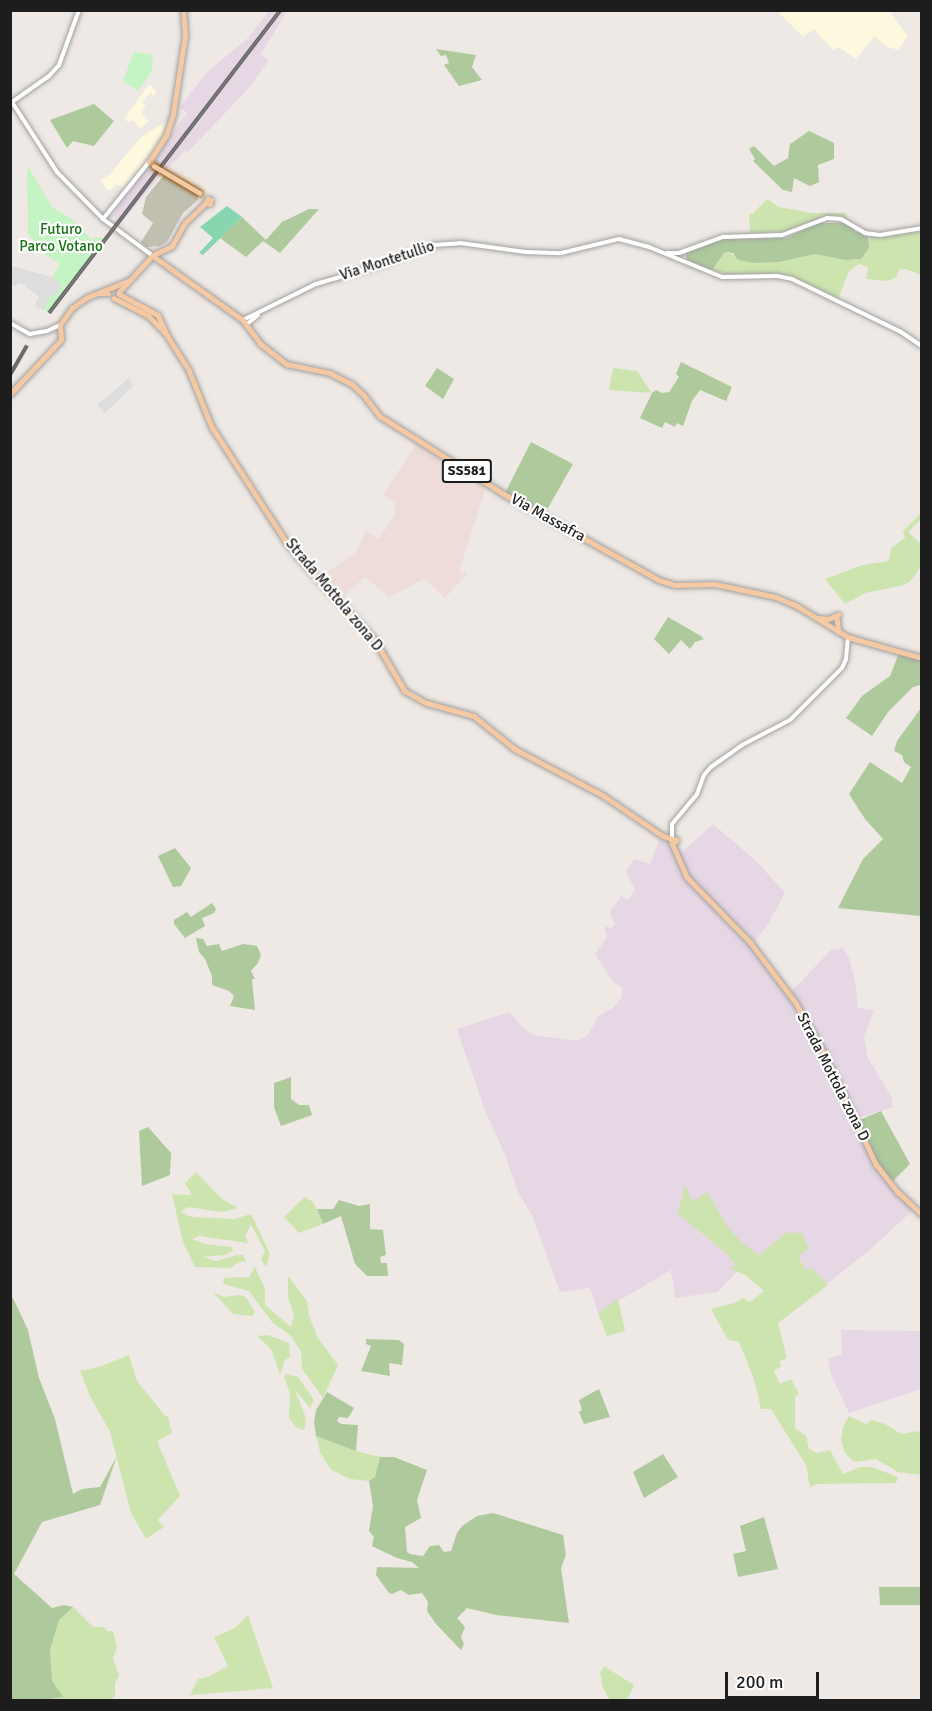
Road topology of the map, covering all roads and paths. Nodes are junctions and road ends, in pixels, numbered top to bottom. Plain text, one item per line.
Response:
1 (79, 10) edge
2 (183, 10) edge
3 (149, 162) junction
4 (104, 219) junction
5 (921, 228) edge
6 (686, 251) junction
7 (661, 252) junction
8 (679, 253) junction
9 (155, 257) junction
10 (678, 260) junction
11 (683, 262) junction
12 (114, 293) junction
13 (245, 322) junction
14 (10, 323) edge
15 (60, 325) junction
16 (921, 346) edge
17 (10, 394) edge
18 (814, 617) junction
19 (834, 618) junction
20 (827, 626) junction
21 (839, 632) junction
22 (848, 637) junction
23 (921, 658) edge
24 (673, 839) junction
25 (921, 1214) edge

1 - 4 street, Via Massafra
2 - 3 main road
3 - 4 street
3 - 9 main road, bridge
4 - 9 street, Via Massafra / SS581
5 - 6 street
6 - 8 street
6 - 11 street
7 - 8 street
7 - 10 street
7 - 13 street, Via Montetullio
8 - 10 street
8 - 11 street
9 - 12 main road
9 - 13 main road, Via Massafra / SS581
10 - 11 street
11 - 16 street
12 - 15 main road
12 - 24 main road, Strada Mottola zona D
13 - 18 main road, Via Massafra / SS581
14 - 15 street
15 - 17 main road
18 - 19 main road
18 - 20 main road, Via Massafra / SS581
19 - 20 main road
19 - 21 main road
20 - 21 main road, Via Massafra / SS581
21 - 22 main road, Via Massafra / SS581
22 - 23 main road, Via Massafra / SS581
22 - 24 street
24 - 25 main road, Strada Mottola zona D

